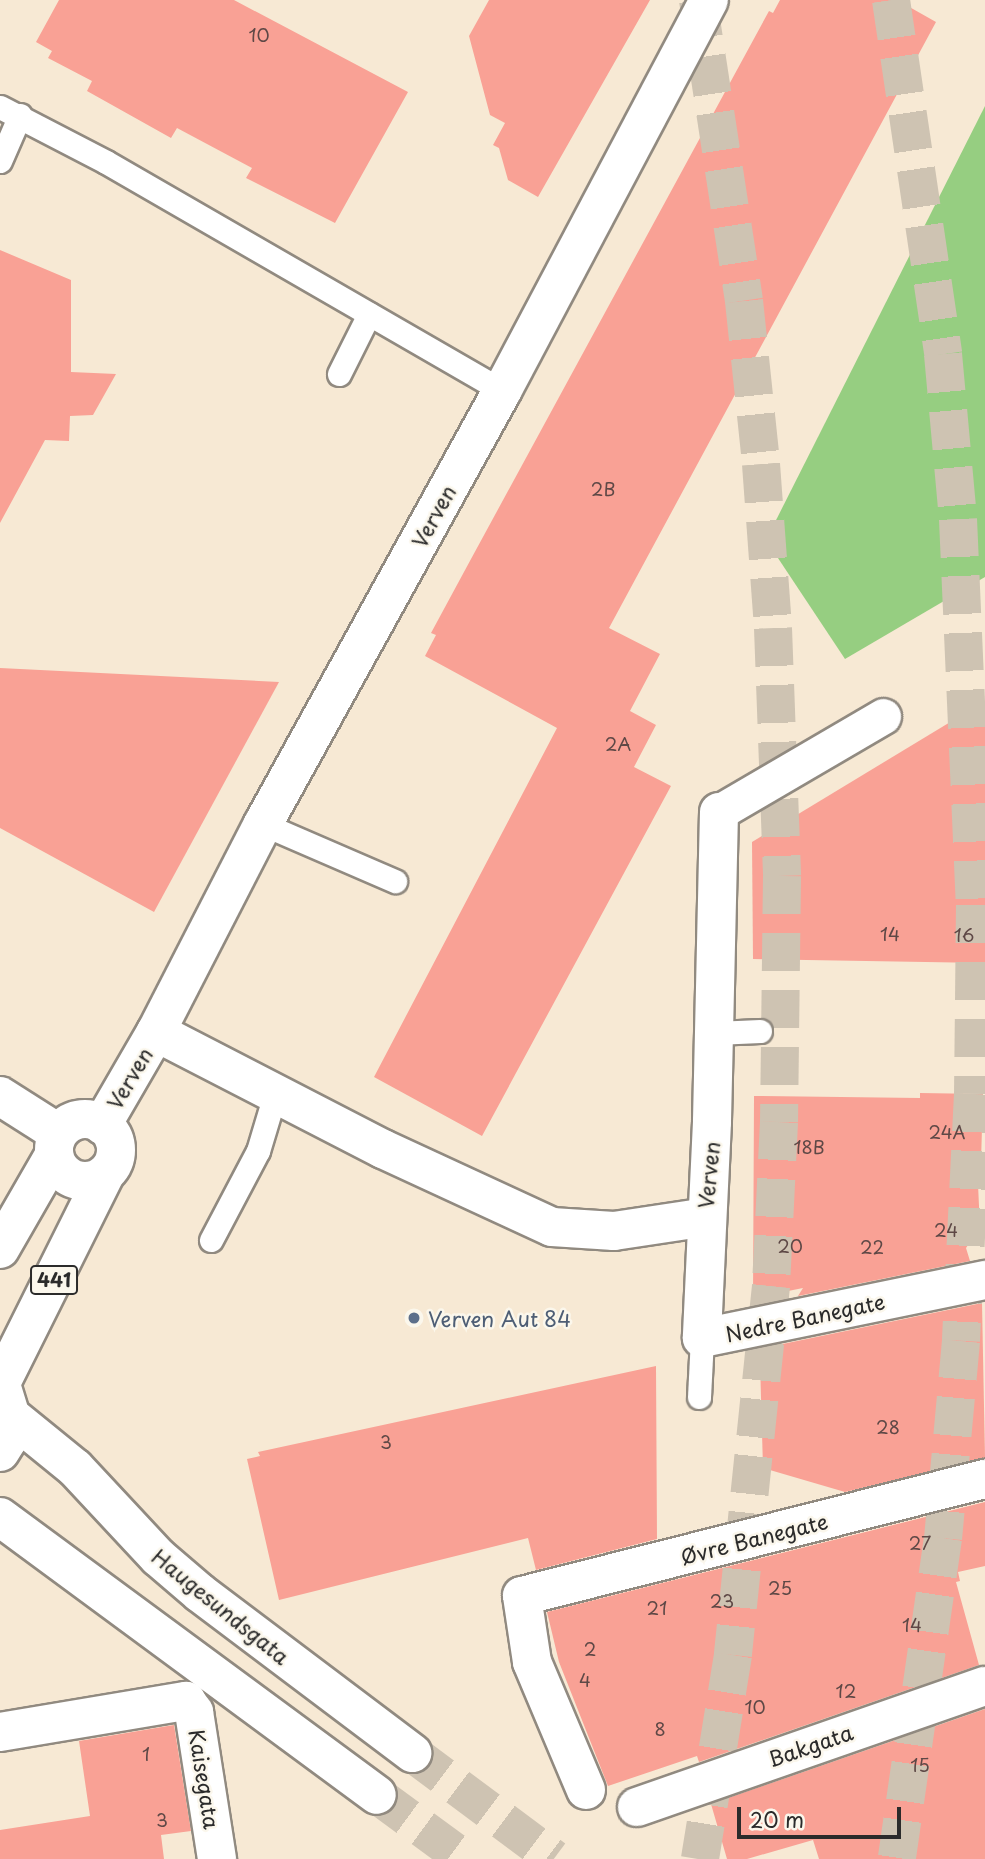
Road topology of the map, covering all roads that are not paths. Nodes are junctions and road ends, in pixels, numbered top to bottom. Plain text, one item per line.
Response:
1 (709, 0) edge
2 (10, 111) edge
3 (0, 161) edge
4 (369, 314) junction
5 (339, 374) dead end
6 (502, 391) junction
7 (883, 716) dead end
8 (719, 812) joint
9 (263, 824) junction
10 (395, 881) dead end
11 (760, 1031) dead end
12 (156, 1032) junction
13 (715, 1033) junction
14 (276, 1091) junction
15 (0, 1096) edge
16 (102, 1125) junction
17 (56, 1144) junction
18 (104, 1176) junction
19 (707, 1217) junction
20 (211, 1240) dead end
21 (0, 1249) edge
22 (985, 1280) edge
23 (702, 1338) junction
24 (4, 1393) edge
25 (699, 1397) dead end
26 (0, 1452) edge
27 (985, 1479) edge
28 (0, 1517) edge
29 (985, 1686) edge
30 (0, 1732) edge
31 (412, 1753) tunnel mouth
32 (586, 1790) dead end
33 (377, 1795) tunnel mouth
34 (637, 1807) dead end
35 (217, 1859) edge

1 - 6 street, Verven
2 - 3 lane
2 - 4 lane
4 - 5 lane
4 - 6 lane
6 - 9 street, Verven
7 - 8 street, Verven
8 - 13 street, Verven
9 - 10 lane
9 - 12 street, Verven
11 - 13 lane
12 - 14 street, Verven
12 - 16 street, Verven
13 - 19 street, Verven
14 - 19 street, Verven
14 - 20 lane
15 - 17 street
16 - 17 street
16 - 18 street
17 - 18 street
17 - 21 street
18 - 24 street, 441
19 - 23 street, Nedre Banegate
22 - 23 street, Nedre Banegate
23 - 25 lane
24 - 26 street, 441
24 - 31 street, Haugesundsgata
27 - 32 street, Øvre Banegate
28 - 33 street
29 - 34 street, Bakgata
30 - 35 street, Kaisegata

